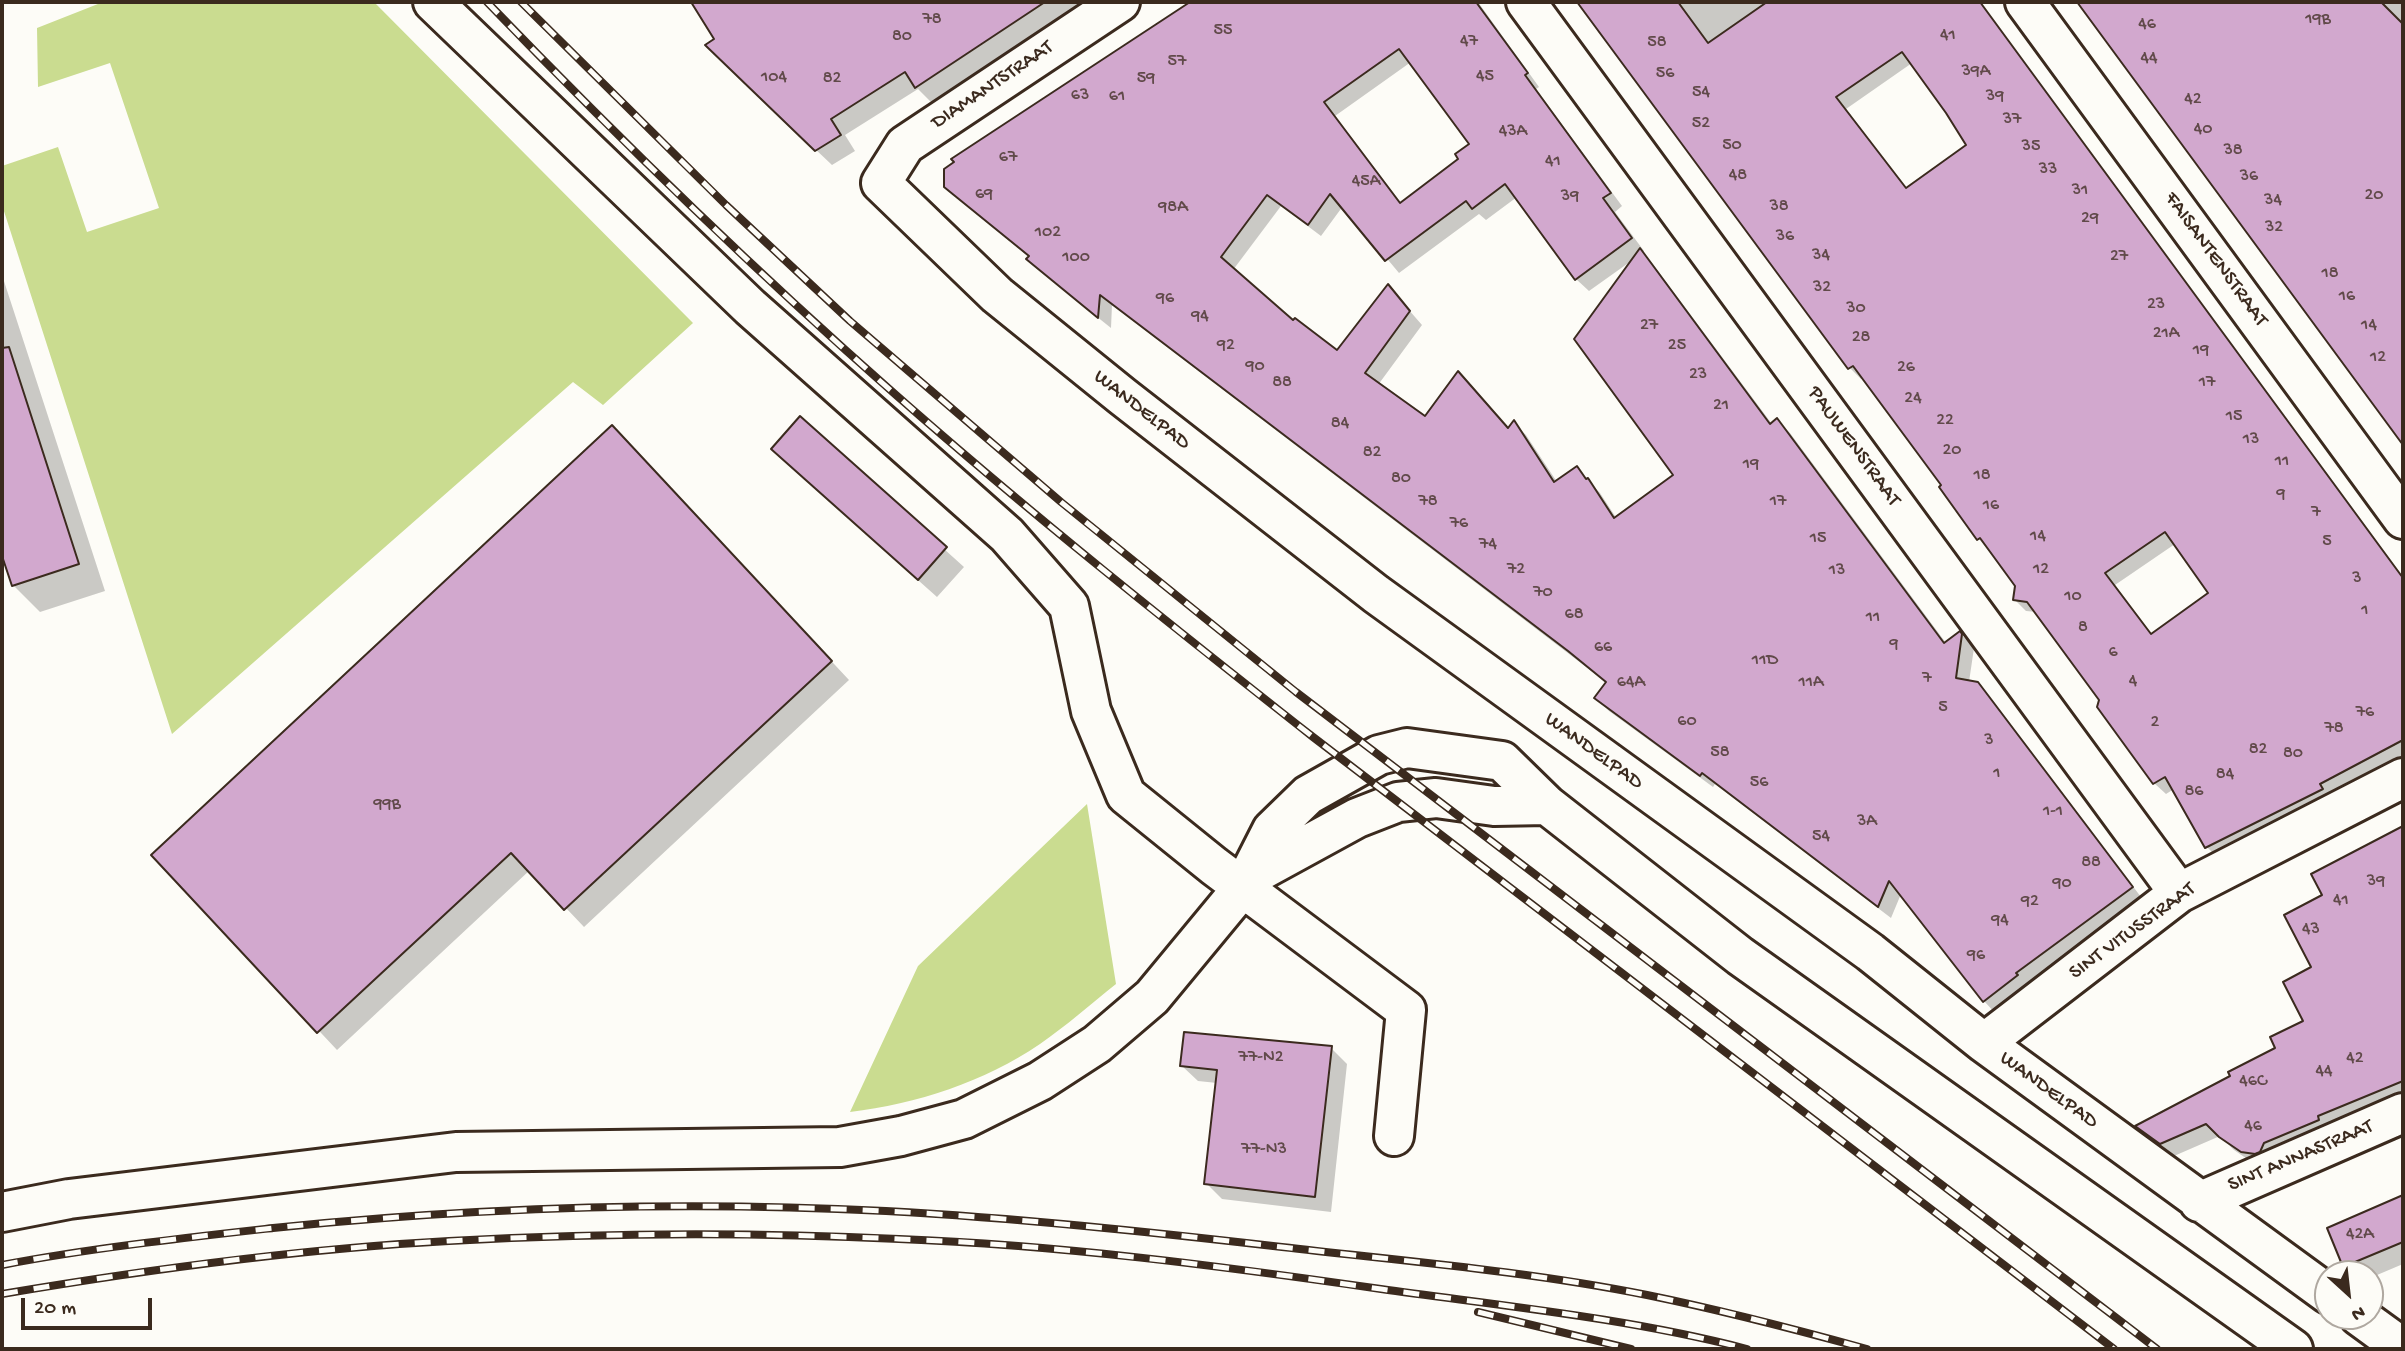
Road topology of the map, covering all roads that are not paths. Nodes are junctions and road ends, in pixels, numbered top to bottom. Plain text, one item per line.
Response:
1 (433, 2) edge
2 (1119, 2) edge
3 (1526, 2) edge
4 (2025, 2) edge
5 (881, 183) joint
6 (2403, 519) edge
7 (2403, 778) edge
8 (1547, 805) junction
9 (1246, 882) junction
10 (2179, 893) junction
11 (1984, 1043) junction
12 (2403, 1113) edge
13 (1394, 1136) dead end
14 (2199, 1202) junction
15 (2, 1212) edge
16 (2314, 1284) edge
17 (2378, 1330) edge
18 (2403, 1348) edge
19 (2293, 1349) edge

1 - 9 street
2 - 5 street, DIAMANTSTRAAT
3 - 10 street, PAUWENSTRAAT
4 - 6 street, FAISANTENSTRAAT
5 - 11 street, WANDELPAD
7 - 10 street, SINT VITUSSTRAAT
8 - 9 street
8 - 9 street
8 - 19 street
9 - 13 street
9 - 15 street
10 - 11 street, SINT VITUSSTRAAT
11 - 14 street, WANDELPAD
12 - 14 street, SINT ANNASTRAAT
14 - 16 street, WANDELPAD
17 - 18 street

